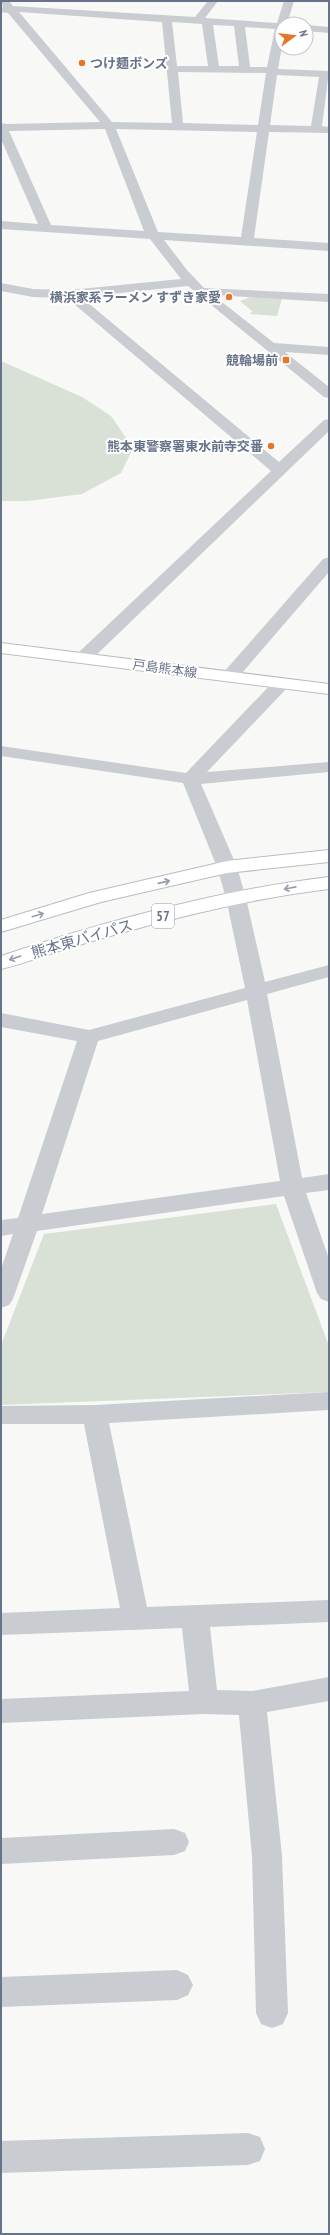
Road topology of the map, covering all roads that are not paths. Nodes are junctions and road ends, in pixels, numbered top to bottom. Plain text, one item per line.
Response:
1 (213, 1) edge
2 (289, 1) edge
3 (5, 7) edge
4 (284, 16) edge
5 (167, 19) junction
6 (203, 21) junction
7 (239, 23) junction
8 (274, 26) edge
9 (314, 29) edge
10 (329, 30) edge
11 (275, 56) edge
12 (173, 69) junction
13 (214, 70) junction
14 (245, 70) junction
15 (272, 71) junction
16 (327, 74) edge
17 (109, 125) junction
18 (178, 126) junction
19 (2, 127) edge
20 (264, 128) junction
21 (316, 129) junction
22 (329, 130) edge
23 (1, 225) edge
24 (46, 228) junction
25 (154, 236) junction
26 (247, 242) junction
27 (329, 247) edge
28 (189, 282) junction
29 (1, 287) edge
30 (201, 292) junction
31 (70, 294) junction
32 (329, 298) edge
33 (269, 346) junction
34 (329, 351) edge
35 (311, 380) junction
36 (329, 381) edge
37 (329, 394) edge
38 (329, 423) edge
39 (279, 470) junction
40 (329, 562) edge
41 (1, 648) edge
42 (84, 657) junction
43 (229, 677) junction
44 (281, 684) junction
45 (329, 689) edge
46 (1, 751) edge
47 (329, 767) edge
48 (190, 779) junction
49 (329, 856) edge
50 (227, 867) junction
51 (329, 883) edge
52 (236, 898) junction
53 (1, 926) edge
54 (1, 963) edge
55 (329, 971) edge
56 (256, 990) junction
57 (1, 1020) edge
58 (89, 1037) junction
59 (329, 1182) edge
60 (292, 1186) junction
61 (28, 1223) junction
62 (1, 1228) edge
63 (329, 1293) edge
64 (1, 1300) edge
65 (329, 1401) edge
66 (95, 1414) junction
67 (1, 1415) edge
68 (329, 1611) edge
69 (136, 1618) junction
70 (195, 1618) junction
71 (1, 1624) edge
72 (329, 1689) edge
73 (204, 1702) junction
74 (252, 1703) junction
75 (1, 1711) edge
76 (174, 1842) dead end
77 (1, 1851) edge
78 (177, 1985) dead end
79 (1, 1992) edge
80 (272, 2013) dead end
81 (248, 2150) dead end
82 (1, 2157) edge

1 - 6 street
2 - 4 street
3 - 5 street
3 - 17 street
5 - 6 street
5 - 12 street
6 - 7 street
6 - 13 street
7 - 8 street
7 - 14 street
9 - 10 street
11 - 15 street
12 - 13 street
12 - 18 street
13 - 14 street
14 - 15 street
15 - 16 street
15 - 20 street
16 - 21 street
17 - 18 street
17 - 19 street
17 - 25 street
18 - 20 street
19 - 24 street
20 - 21 street
20 - 26 street
21 - 22 street
23 - 24 street
24 - 25 street
25 - 26 street
25 - 28 street
26 - 27 street
28 - 30 street
28 - 31 street
29 - 31 street
30 - 32 street
30 - 33 street
31 - 39 street
33 - 34 street
33 - 35 street
35 - 36 street
35 - 37 street
38 - 39 street
39 - 42 street
40 - 43 street
41 - 42 main road, 戸島熊本線
42 - 43 main road, 戸島熊本線
43 - 44 main road, 戸島熊本線
44 - 45 main road, 戸島熊本線
44 - 48 street
46 - 48 street
47 - 48 street
48 - 50 street
49 - 50 main road, 57
50 - 52 street
53 -> 50 main road, 57
51 -> 52 main road, 熊本東バイパス / 57
52 -> 54 main road, 熊本東バイパス / 57
52 - 56 street
55 - 56 street
56 - 58 street
56 - 60 street
57 - 58 street
58 - 61 street
59 - 60 street
60 - 61 street
60 - 63 street
61 - 62 street
61 - 64 street
65 - 66 street
66 - 67 street
66 - 69 street
68 - 70 street
69 - 70 street
69 - 71 street
70 - 73 street
72 - 74 street
73 - 74 street
73 - 75 street
74 - 80 street
76 - 77 street
78 - 79 street
81 - 82 street

